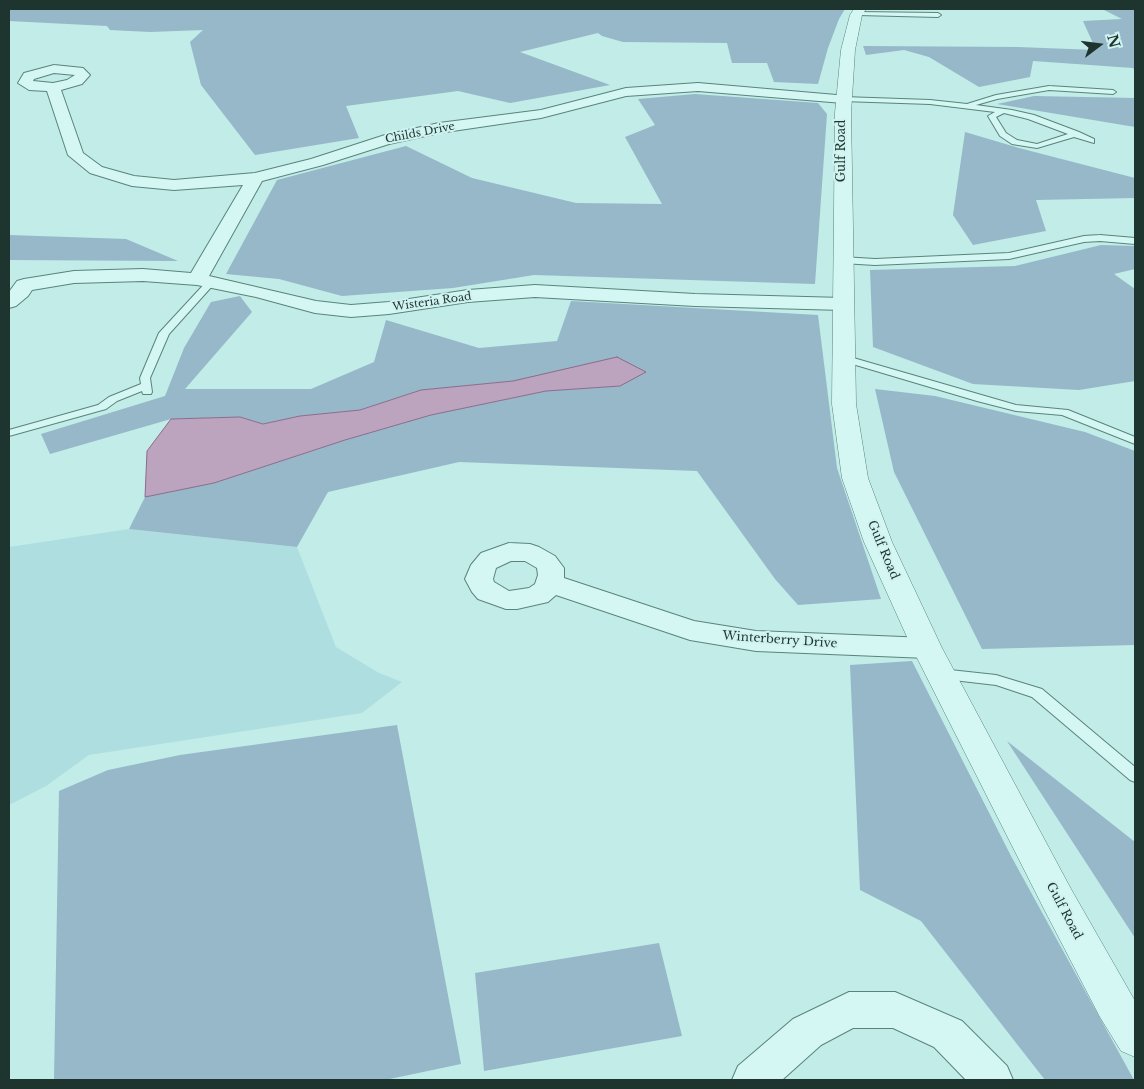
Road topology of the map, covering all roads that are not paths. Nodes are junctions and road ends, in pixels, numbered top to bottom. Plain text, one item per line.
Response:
1 (859, 11) edge
2 (938, 15) dead end
3 (53, 88) dead end
4 (1112, 92) dead end
5 (843, 99) junction
6 (966, 107) junction
7 (978, 108) junction
8 (1004, 111) junction
9 (992, 116) junction
10 (1076, 134) junction
11 (1090, 141) dead end
12 (256, 178) junction
13 (1135, 241) edge
14 (842, 260) junction
15 (16, 280) edge
16 (204, 280) junction
17 (9, 302) edge
18 (844, 304) junction
19 (843, 358) junction
20 (9, 433) edge
21 (1135, 441) edge
22 (550, 582) dead end
23 (927, 648) junction
24 (941, 674) junction
25 (1135, 776) edge
26 (1135, 1037) edge
27 (752, 1080) edge
28 (993, 1080) edge

1 - 2 lane
1 - 5 street, Gulf Road
3 - 12 street, Childs Drive
4 - 6 lane
5 - 6 lane
5 - 12 street, Childs Drive
5 - 14 street, Gulf Road
6 - 7 lane
7 - 8 lane
7 - 9 lane
8 - 9 lane
8 - 10 lane
9 - 10 lane
10 - 11 lane
12 - 16 street
13 - 14 lane
14 - 18 street, Gulf Road
15 - 16 street, Wisteria Road
15 - 17 street, Wisteria Road
16 - 18 street, Wisteria Road
16 - 20 lane
18 - 19 street, Gulf Road
19 - 21 lane
19 - 23 street, Gulf Road
22 - 23 street, Winterberry Drive
23 - 24 street, Gulf Road
24 - 25 lane
24 - 26 street, Gulf Road
27 - 28 street

